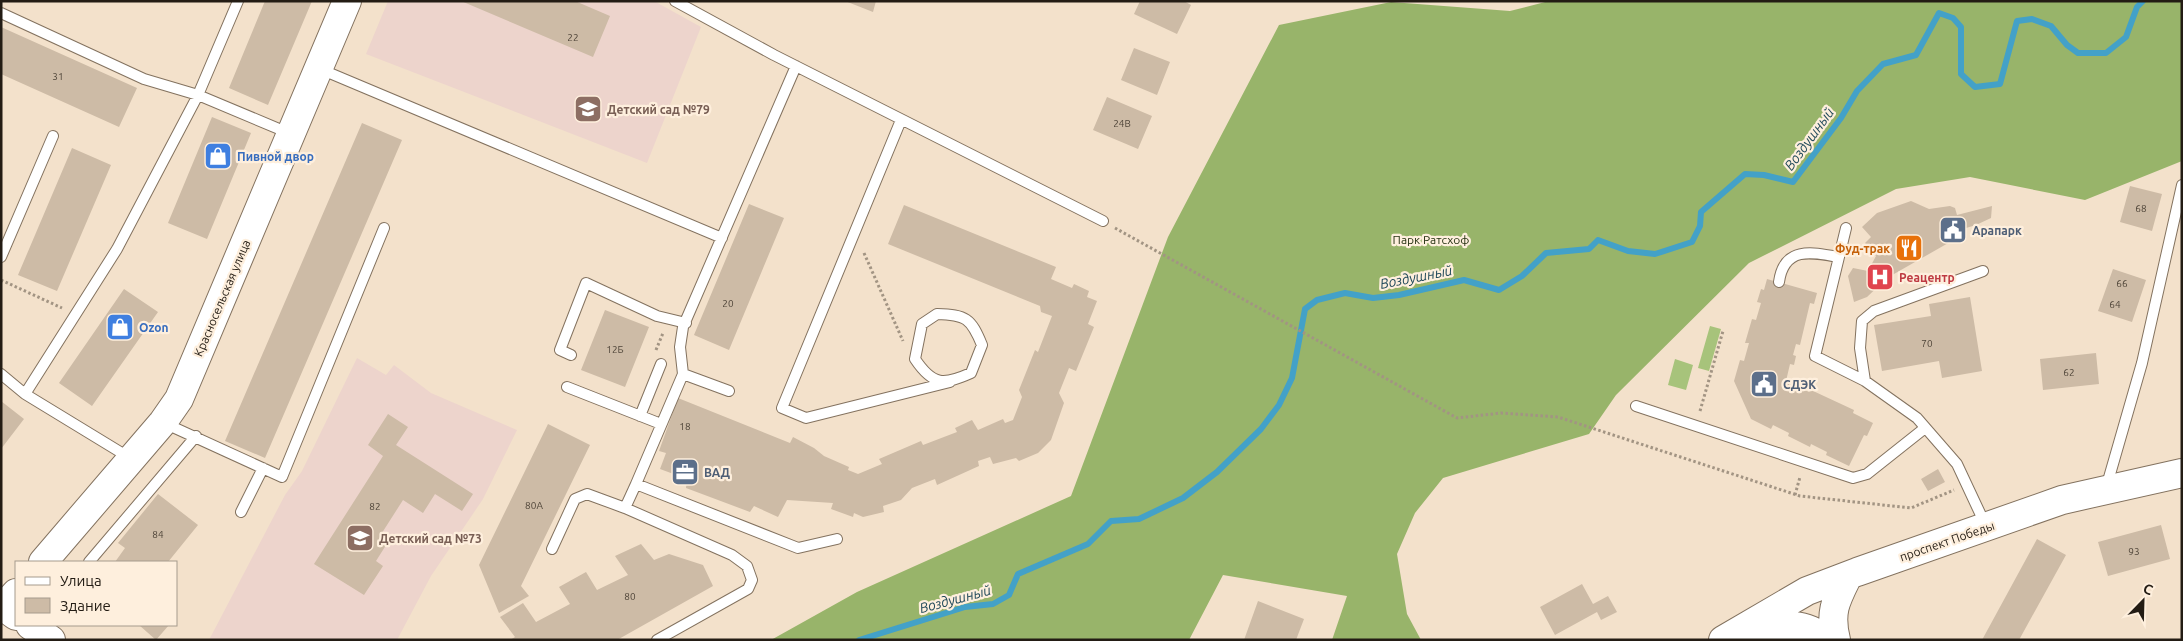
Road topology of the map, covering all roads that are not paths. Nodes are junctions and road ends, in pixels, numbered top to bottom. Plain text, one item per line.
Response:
1 (238, 1) edge
2 (347, 1) edge
3 (675, 1) edge
4 (1, 13) edge
5 (796, 66) junction
6 (319, 69) junction
7 (198, 95) junction
8 (900, 120) junction
9 (292, 134) junction
10 (53, 136) dead end
11 (2182, 186) edge
12 (1103, 221) road end
13 (384, 228) dead end
14 (1846, 228) dead end
15 (722, 238) junction
16 (1, 257) edge
17 (1838, 257) junction
18 (1983, 271) dead end
19 (1779, 282) dead end
20 (686, 322) junction
21 (571, 355) dead end
22 (661, 364) road end
23 (1, 374) edge
24 (683, 374) junction
25 (1865, 381) junction
26 (950, 382) junction
27 (567, 387) dead end
28 (729, 391) dead end
29 (25, 394) junction
30 (1636, 406) dead end
31 (640, 416) junction
32 (163, 422) junction
33 (661, 424) junction
34 (1926, 428) junction
35 (196, 436) junction
36 (131, 459) junction
37 (263, 468) junction
38 (2182, 473) edge
39 (636, 484) junction
40 (2106, 489) junction
41 (626, 508) junction
42 (241, 512) dead end
43 (1987, 527) junction
44 (837, 539) dead end
45 (552, 550) dead end
46 (44, 561) edge
47 (90, 561) edge
48 (1848, 576) junction
49 (31, 626) edge
50 (1768, 636) edge
51 (51, 640) edge
52 (657, 640) edge
53 (1723, 640) edge
54 (1830, 640) edge
55 (1836, 640) edge

1 - 7 lane
2 - 6 main road, Красносельская улица
3 - 5 lane
4 - 7 lane
5 - 8 lane
5 - 15 lane
6 - 9 main road, Красносельская улица
6 - 15 lane
7 - 9 lane
7 - 29 lane
8 - 12 lane
8 - 26 lane
9 - 32 main road, Красносельская улица
10 - 16 lane
11 - 40 lane
13 - 37 lane
14 - 17 lane
15 - 20 lane
17 - 19 lane
17 - 25 lane
18 - 25 lane
20 - 21 lane
20 - 24 lane
22 - 31 lane
23 - 29 lane
24 - 28 lane
24 - 33 lane
25 - 34 lane
26 - 26 lane
27 - 31 lane
29 - 36 lane
30 - 34 lane
31 - 33 lane
32 - 35 lane
32 - 36 main road, Красносельская улица
33 - 39 lane
34 - 43 lane
35 - 37 lane
35 - 47 lane
36 - 46 main road, Красносельская улица
37 - 42 lane
38 - 40 main road, проспект Победы
39 - 41 lane
39 - 44 lane
40 - 43 main road, проспект Победы
41 - 45 lane
41 - 52 lane
43 - 48 main road, проспект Победы
48 - 53 main road, проспект Победы
48 - 55 main road
49 - 51 main road
50 - 54 main road

